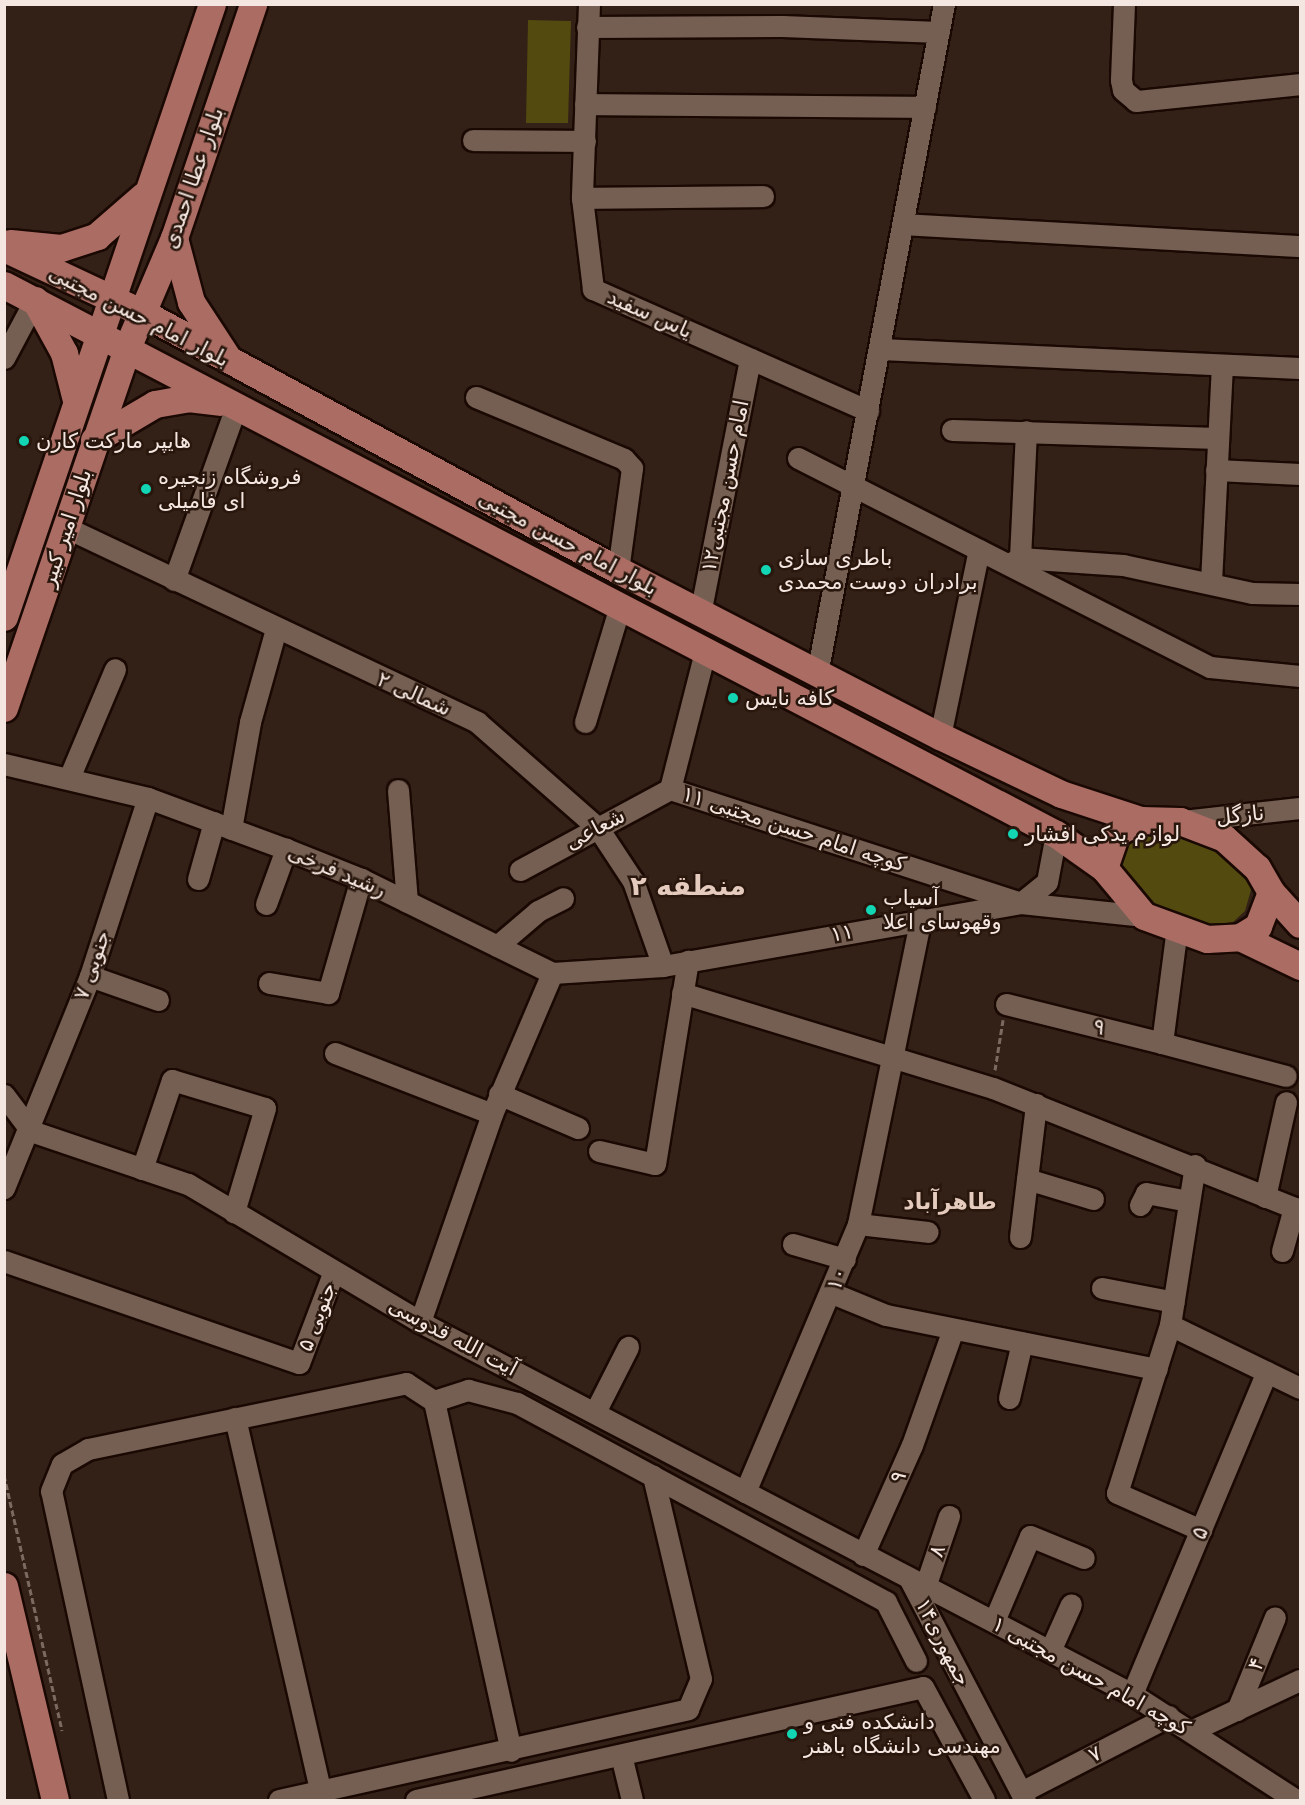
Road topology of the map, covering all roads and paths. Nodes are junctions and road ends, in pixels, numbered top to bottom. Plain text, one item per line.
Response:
1 (212, 4) edge
2 (253, 4) edge
3 (589, 4) edge
4 (944, 4) edge
5 (1124, 4) edge
6 (587, 27) junction
7 (939, 32) junction
8 (1300, 84) edge
9 (585, 105) junction
10 (925, 107) junction
11 (473, 140) dead end
12 (585, 141) junction
13 (148, 190) junction
14 (763, 196) dead end
15 (582, 198) junction
16 (903, 224) junction
17 (174, 238) junction
18 (4, 243) edge
19 (1300, 246) edge
20 (4, 248) edge
21 (4, 285) edge
22 (110, 299) junction
23 (35, 300) junction
24 (143, 313) junction
25 (99, 331) junction
26 (127, 348) junction
27 (880, 349) junction
28 (4, 358) edge
29 (750, 359) junction
30 (231, 363) junction
31 (1222, 366) junction
32 (1300, 368) edge
33 (476, 397) dead end
34 (76, 400) junction
35 (237, 404) junction
36 (868, 411) junction
37 (952, 430) dead end
38 (1026, 431) junction
39 (1218, 438) junction
40 (94, 440) junction
41 (798, 458) dead end
42 (1216, 470) junction
43 (1300, 474) edge
44 (855, 489) junction
45 (67, 528) junction
46 (979, 550) junction
47 (1015, 561) junction
48 (618, 570) junction
49 (174, 580) junction
50 (1211, 582) junction
51 (1300, 594) edge
52 (620, 606) junction
53 (700, 614) junction
54 (4, 617) edge
55 (276, 629) junction
56 (705, 652) junction
57 (115, 669) dead end
58 (817, 674) junction
59 (1300, 676) edge
60 (4, 708) edge
61 (585, 722) dead end
62 (940, 736) junction
63 (4, 764) edge
64 (69, 778) junction
65 (670, 789) junction
66 (398, 790) dead end
67 (148, 798) junction
68 (1300, 808) edge
69 (1140, 820) junction
70 (1180, 821) junction
71 (222, 826) junction
72 (598, 828) junction
73 (1056, 834) junction
74 (286, 849) junction
75 (1104, 868) junction
76 (520, 870) dead end
77 (198, 879) dead end
78 (361, 879) junction
79 (1271, 892) junction
80 (563, 898) dead end
81 (407, 902) junction
82 (1021, 903) junction
83 (266, 904) dead end
84 (1144, 916) junction
85 (921, 918) junction
86 (1300, 924) edge
87 (1177, 928) junction
88 (1240, 938) junction
89 (497, 946) junction
90 (688, 961) junction
91 (663, 966) junction
92 (1300, 966) edge
93 (552, 973) junction
94 (90, 976) junction
95 (269, 983) dead end
96 (682, 993) junction
97 (158, 1000) dead end
98 (1006, 1004) joint
99 (1162, 1043) junction
100 (335, 1053) dead end
101 (894, 1055) junction
102 (1286, 1076) dead end
103 (993, 1088) junction
104 (4, 1095) edge
105 (1286, 1102) dead end
106 (495, 1104) junction
107 (1036, 1104) junction
108 (578, 1128) dead end
109 (30, 1131) junction
110 (599, 1151) dead end
111 (1194, 1165) junction
112 (142, 1169) junction
113 (1027, 1179) junction
114 (4, 1188) edge
115 (1265, 1197) junction
116 (1093, 1199) dead end
117 (1188, 1201) junction
118 (1140, 1205) dead end
119 (1297, 1209) edge
120 (234, 1212) junction
121 (858, 1224) junction
122 (928, 1232) dead end
123 (1020, 1237) dead end
124 (793, 1244) dead end
125 (1282, 1251) dead end
126 (845, 1259) junction
127 (4, 1261) edge
128 (334, 1271) junction
129 (1102, 1288) dead end
130 (832, 1293) junction
131 (1174, 1302) junction
132 (420, 1322) junction
133 (1170, 1325) junction
134 (952, 1329) junction
135 (1022, 1342) junction
136 (628, 1347) dead end
137 (1157, 1369) junction
138 (1267, 1372) junction
139 (1300, 1388) edge
140 (1009, 1398) dead end
141 (434, 1401) junction
142 (595, 1412) junction
143 (235, 1418) junction
144 (4, 1475) edge
145 (653, 1476) junction
146 (745, 1492) junction
147 (950, 1516) dead end
148 (1201, 1530) junction
149 (863, 1555) junction
150 (1084, 1558) dead end
151 (918, 1583) junction
152 (4, 1586) edge
153 (1071, 1604) dead end
154 (1275, 1617) dead end
155 (994, 1622) junction
156 (1050, 1651) junction
157 (916, 1661) dead end
158 (1300, 1680) edge
159 (1132, 1694) junction
160 (1237, 1710) junction
161 (1169, 1716) junction
162 (1191, 1731) junction
163 (63, 1737) dead end
164 (511, 1751) junction
165 (621, 1755) junction
166 (321, 1792) junction
167 (1023, 1796) edge
168 (55, 1800) edge
169 (118, 1800) edge
170 (279, 1800) edge
171 (423, 1800) edge
172 (632, 1800) edge
173 (984, 1800) edge
174 (1296, 1800) edge

1 - 13 main road, بلوار عطا احمدی
2 - 17 main road, بلوار عطا احمدی
3 - 6 street, یاس سفید
4 - 7 street
5 - 8 street
6 - 7 street
6 - 9 street, یاس سفید
7 - 10 street
9 - 10 street
9 - 12 street, یاس سفید
10 - 16 street
11 - 12 street
12 - 15 street, یاس سفید
13 - 18 main road
13 - 22 main road, بلوار عطا احمدی
14 - 15 street
15 - 29 street, یاس سفید
16 - 19 street
16 - 27 street
17 - 24 main road, بلوار عطا احمدی
17 - 30 main road
20 - 22 main road, بلوار امام حسن مجتبی
21 - 23 main road, بلوار امام حسن مجتبی
22 - 24 main road, بلوار امام حسن مجتبی
22 - 25 main road, بلوار عطا احمدی
23 - 25 main road, بلوار امام حسن مجتبی
23 - 28 street
23 - 34 main road
24 - 26 main road, بلوار عطا احمدی
24 - 30 main road, بلوار امام حسن مجتبی
25 - 26 main road, بلوار امام حسن مجتبی
25 - 34 main road, بلوار امیر کبیر
26 - 35 main road, بلوار امام حسن مجتبی
26 - 40 main road, بلوار امیر کبیر
27 - 31 street
27 - 36 street
29 - 36 street, یاس سفید
29 - 53 street, امام حسن مجتبی۱۲
30 - 48 main road, بلوار امام حسن مجتبی
31 - 32 street
31 - 39 street
33 - 48 street
34 - 54 main road, بلوار امیر کبیر
35 - 40 main road
35 - 49 street
35 - 52 main road, بلوار امام حسن مجتبی
36 - 44 street
37 - 38 street
38 - 39 street
38 - 47 street
39 - 42 street
40 - 45 main road, بلوار امیر کبیر
41 - 44 street
42 - 43 street
42 - 50 street
44 - 46 street
44 - 58 street
45 - 49 street, ۲ شمالی
45 - 60 main road, بلوار امیر کبیر
46 - 47 street
46 - 62 street
47 - 50 street
47 - 59 street
48 - 53 main road, بلوار امام حسن مجتبی
49 - 55 street, ۲ شمالی
50 - 51 street
52 - 56 main road, بلوار امام حسن مجتبی
52 - 61 street
53 - 58 main road, بلوار امام حسن مجتبی
55 - 71 street
55 - 72 street, ۲ شمالی
56 - 65 street
56 - 73 main road, بلوار امام حسن مجتبی
57 - 64 street
58 - 62 main road, بلوار امام حسن مجتبی
62 - 69 main road, بلوار امام حسن مجتبی
63 - 64 street, رشید فرخی
64 - 67 street, رشید فرخی
65 - 72 street, شعاعی
65 - 82 street, کوچه امام حسن مجتبی ۱۱
66 - 81 street
67 - 71 street, رشید فرخی
67 - 94 street, ۷ جنوبی
68 - 70 street, نازگل
69 - 70 main road
69 - 75 main road
70 - 79 main road
71 - 74 street, رشید فرخی
71 - 77 street
72 - 76 street, شعاعی
72 - 91 street, ۲ شمالی
73 - 75 main road, بلوار امام حسن مجتبی
73 - 82 street
74 - 78 street, رشید فرخی
74 - 83 street
75 - 84 main road
78 - 81 street, رشید فرخی
78 - 95 street
79 - 86 main road
79 - 88 main road
80 - 89 street
81 - 89 street, رشید فرخی
82 - 84 street, ۱۱
82 - 85 street, ۱۱
84 - 87 main road
85 - 90 street, ۱۱
85 - 101 street, ۱۰
87 - 88 main road
87 - 99 street
88 - 92 main road
89 - 93 street, رشید فرخی
90 - 91 street, ۱۱
90 - 96 street
91 - 93 street, رشید فرخی
93 - 106 street
94 - 97 street
94 - 109 street, ۷ جنوبی
96 - 101 street
96 - 110 street
98 - 99 street, ۹
98 - 103 path
99 - 102 street, ۹
100 - 106 street
101 - 103 street
101 - 121 street, ۱۰
103 - 107 street
104 - 109 street
105 - 115 street
106 - 108 street
106 - 132 street
107 - 111 street
107 - 113 street
109 - 112 street, آیت الله قدوسی
109 - 114 street, ۷ جنوبی
111 - 115 street
111 - 117 street
112 - 120 street, آیت الله قدوسی
112 - 120 street
113 - 116 street
113 - 123 street
115 - 119 street
117 - 118 street
117 - 131 street
119 - 125 street
120 - 128 street, آیت الله قدوسی
121 - 122 street
121 - 126 street, ۱۰
124 - 126 street
126 - 130 street, ۱۰
127 - 128 street, ۵ جنوبی
128 - 132 street, آیت الله قدوسی
129 - 131 street
130 - 134 street
130 - 146 street, ۱۰
131 - 133 street
132 - 142 street, آیت الله قدوسی
133 - 137 street
133 - 138 street
134 - 135 street
134 - 149 street, ۹
135 - 137 street
135 - 140 street
136 - 142 street
137 - 148 street
138 - 139 street
138 - 148 street, ۵
141 - 143 street
141 - 145 street
141 - 164 street
142 - 146 street, آیت الله قدوسی
143 - 166 street
143 - 169 street
144 - 163 path
145 - 157 street
145 - 164 street
146 - 149 street, آیت الله قدوسی
147 - 151 street, ۸
148 - 159 street, ۵
149 - 151 street, آیت الله قدوسی
150 - 155 street
151 - 155 street, کوچه امام حسن مجتبی ۱
151 - 167 street, جمهوری۱۴
152 - 168 main road
153 - 156 street
154 - 160 street, ۴
155 - 156 street, کوچه امام حسن مجتبی ۱
156 - 159 street, کوچه امام حسن مجتبی ۱
158 - 160 street
159 - 161 street, کوچه امام حسن مجتبی ۱
160 - 162 street
161 - 162 street, کوچه امام حسن مجتبی ۱
161 - 167 street, ۷
162 - 174 street, کوچه امام حسن مجتبی ۱
164 - 166 street
165 - 171 street
165 - 172 street
165 - 173 street
166 - 170 street

